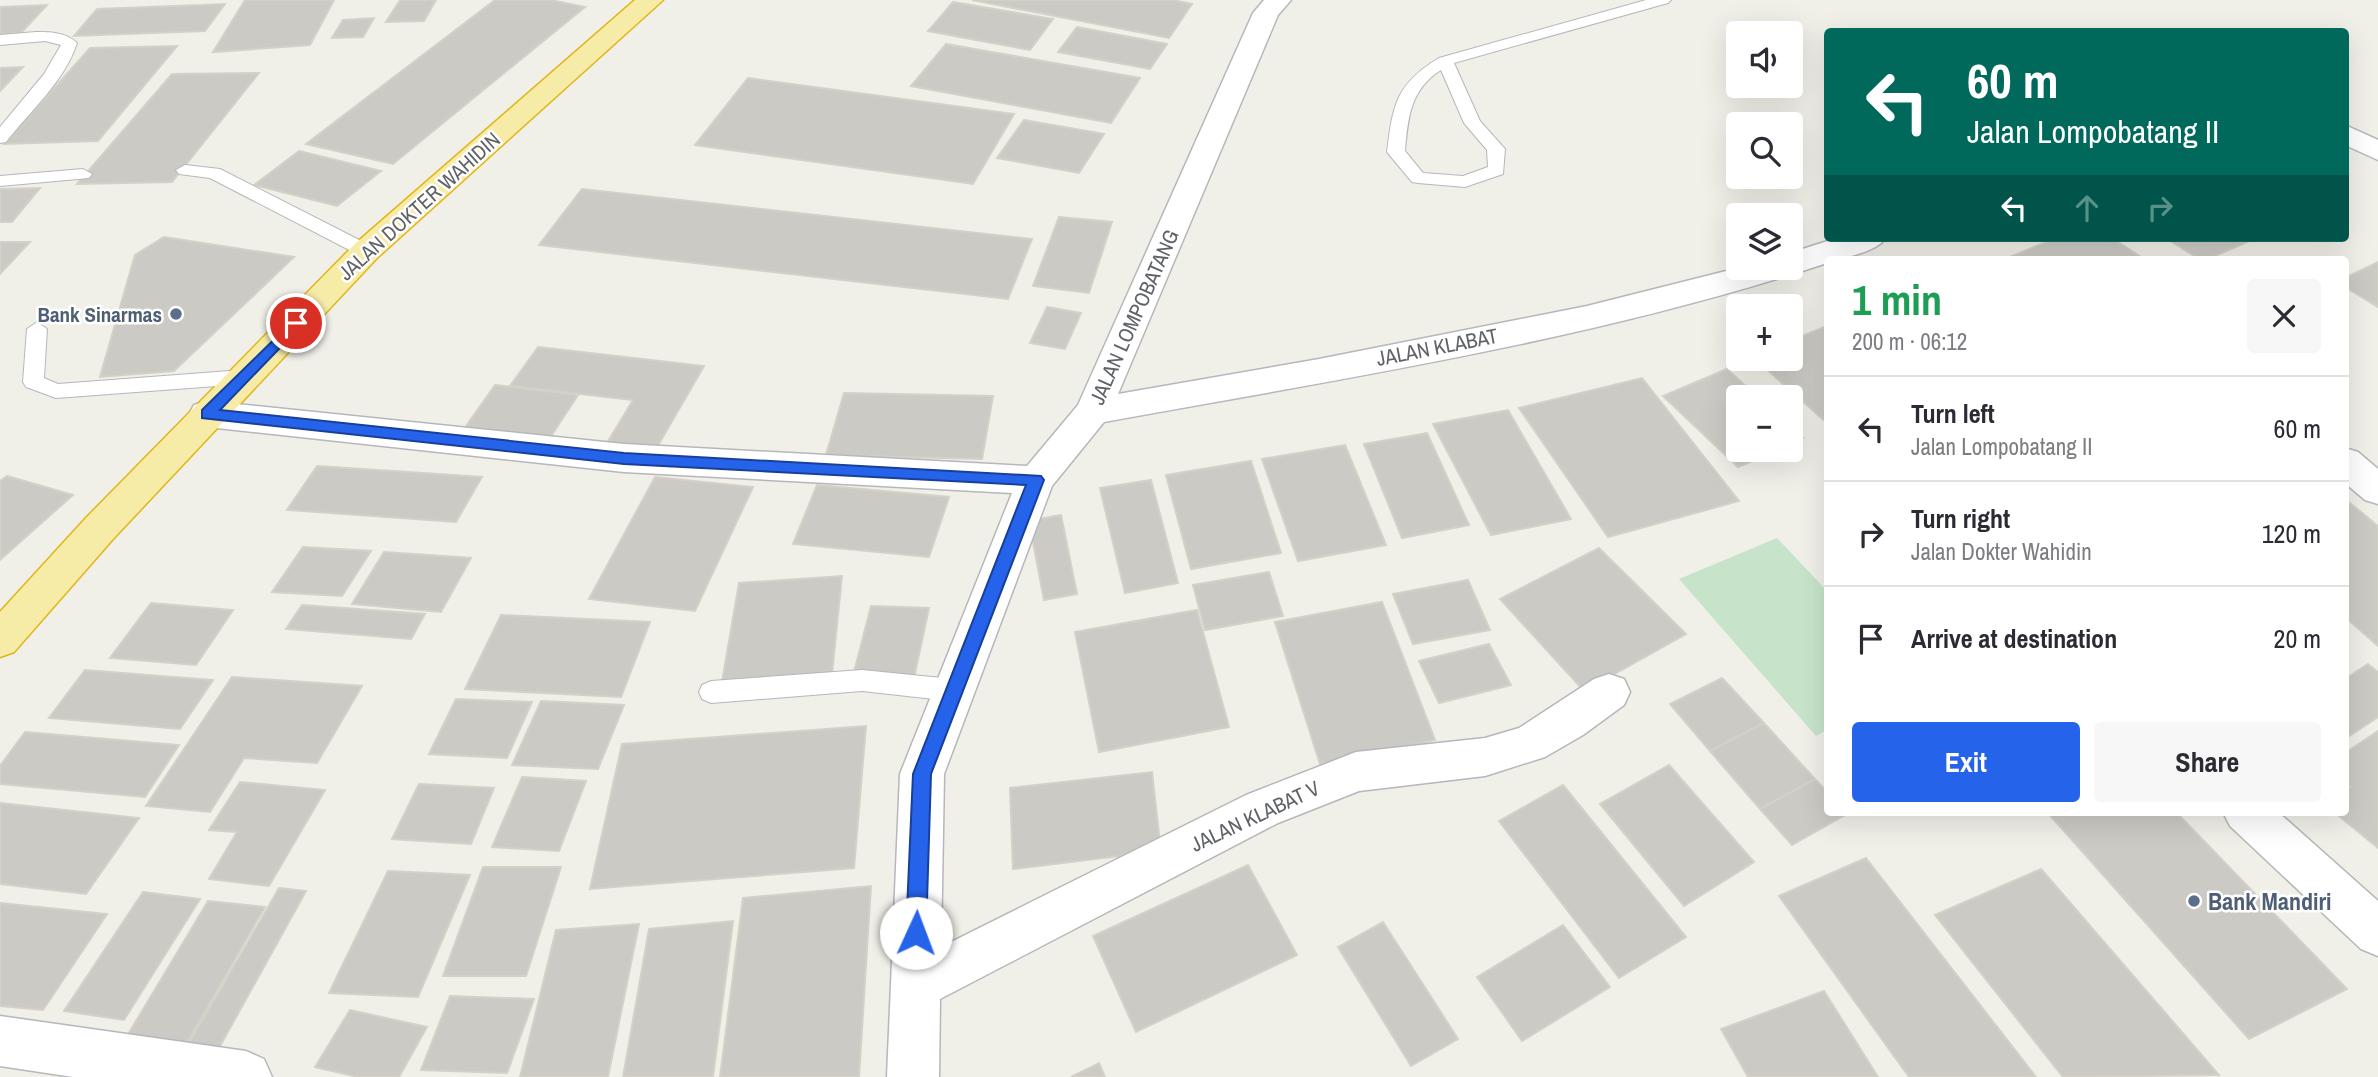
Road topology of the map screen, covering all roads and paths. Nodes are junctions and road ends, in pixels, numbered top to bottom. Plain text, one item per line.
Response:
1 (650, 0) edge
2 (1278, 0) edge
3 (1663, 0) edge
4 (0, 40) edge
5 (1445, 61) junction
6 (2349, 136) edge
7 (0, 138) edge
8 (2378, 151) edge
9 (185, 170) dead end
10 (83, 174) dead end
11 (0, 181) edge
12 (1858, 242) edge
13 (366, 251) junction
14 (1803, 260) edge
15 (1730, 280) edge
16 (37, 329) dead end
17 (243, 377) junction
18 (1093, 411) junction
19 (207, 414) junction
20 (2349, 465) edge
21 (1036, 480) junction
22 (2378, 490) edge
23 (0, 640) edge
24 (952, 690) junction
25 (711, 692) dead end
26 (1609, 692) dead end
27 (2250, 816) edge
28 (2378, 933) edge
29 (914, 986) junction
30 (0, 1041) edge
31 (246, 1077) edge
32 (913, 1077) edge

1 - 13 highway, JALAN DOKTER WAHIDIN
2 - 18 street, JALAN LOMPOBATANG
3 - 5 lane
4 - 7 lane
5 - 5 lane
6 - 8 street
9 - 13 lane
10 - 11 lane
12 - 14 street
13 - 17 highway, JALAN DOKTER WAHIDIN
15 - 18 street, JALAN KLABAT
16 - 17 lane
17 - 19 highway, JALAN DOKTER WAHIDIN
18 - 21 street, JALAN LOMPOBATANG
19 - 21 street
19 - 23 highway, JALAN DOKTER WAHIDIN
20 - 22 street
21 - 24 street, JALAN LOMPOBATANG
24 - 25 lane
24 - 29 street, JALAN LOMPOBATANG
26 - 29 street, JALAN KLABAT V
27 - 28 street
29 - 32 street, JALAN LOMPOBATANG
30 - 31 street

